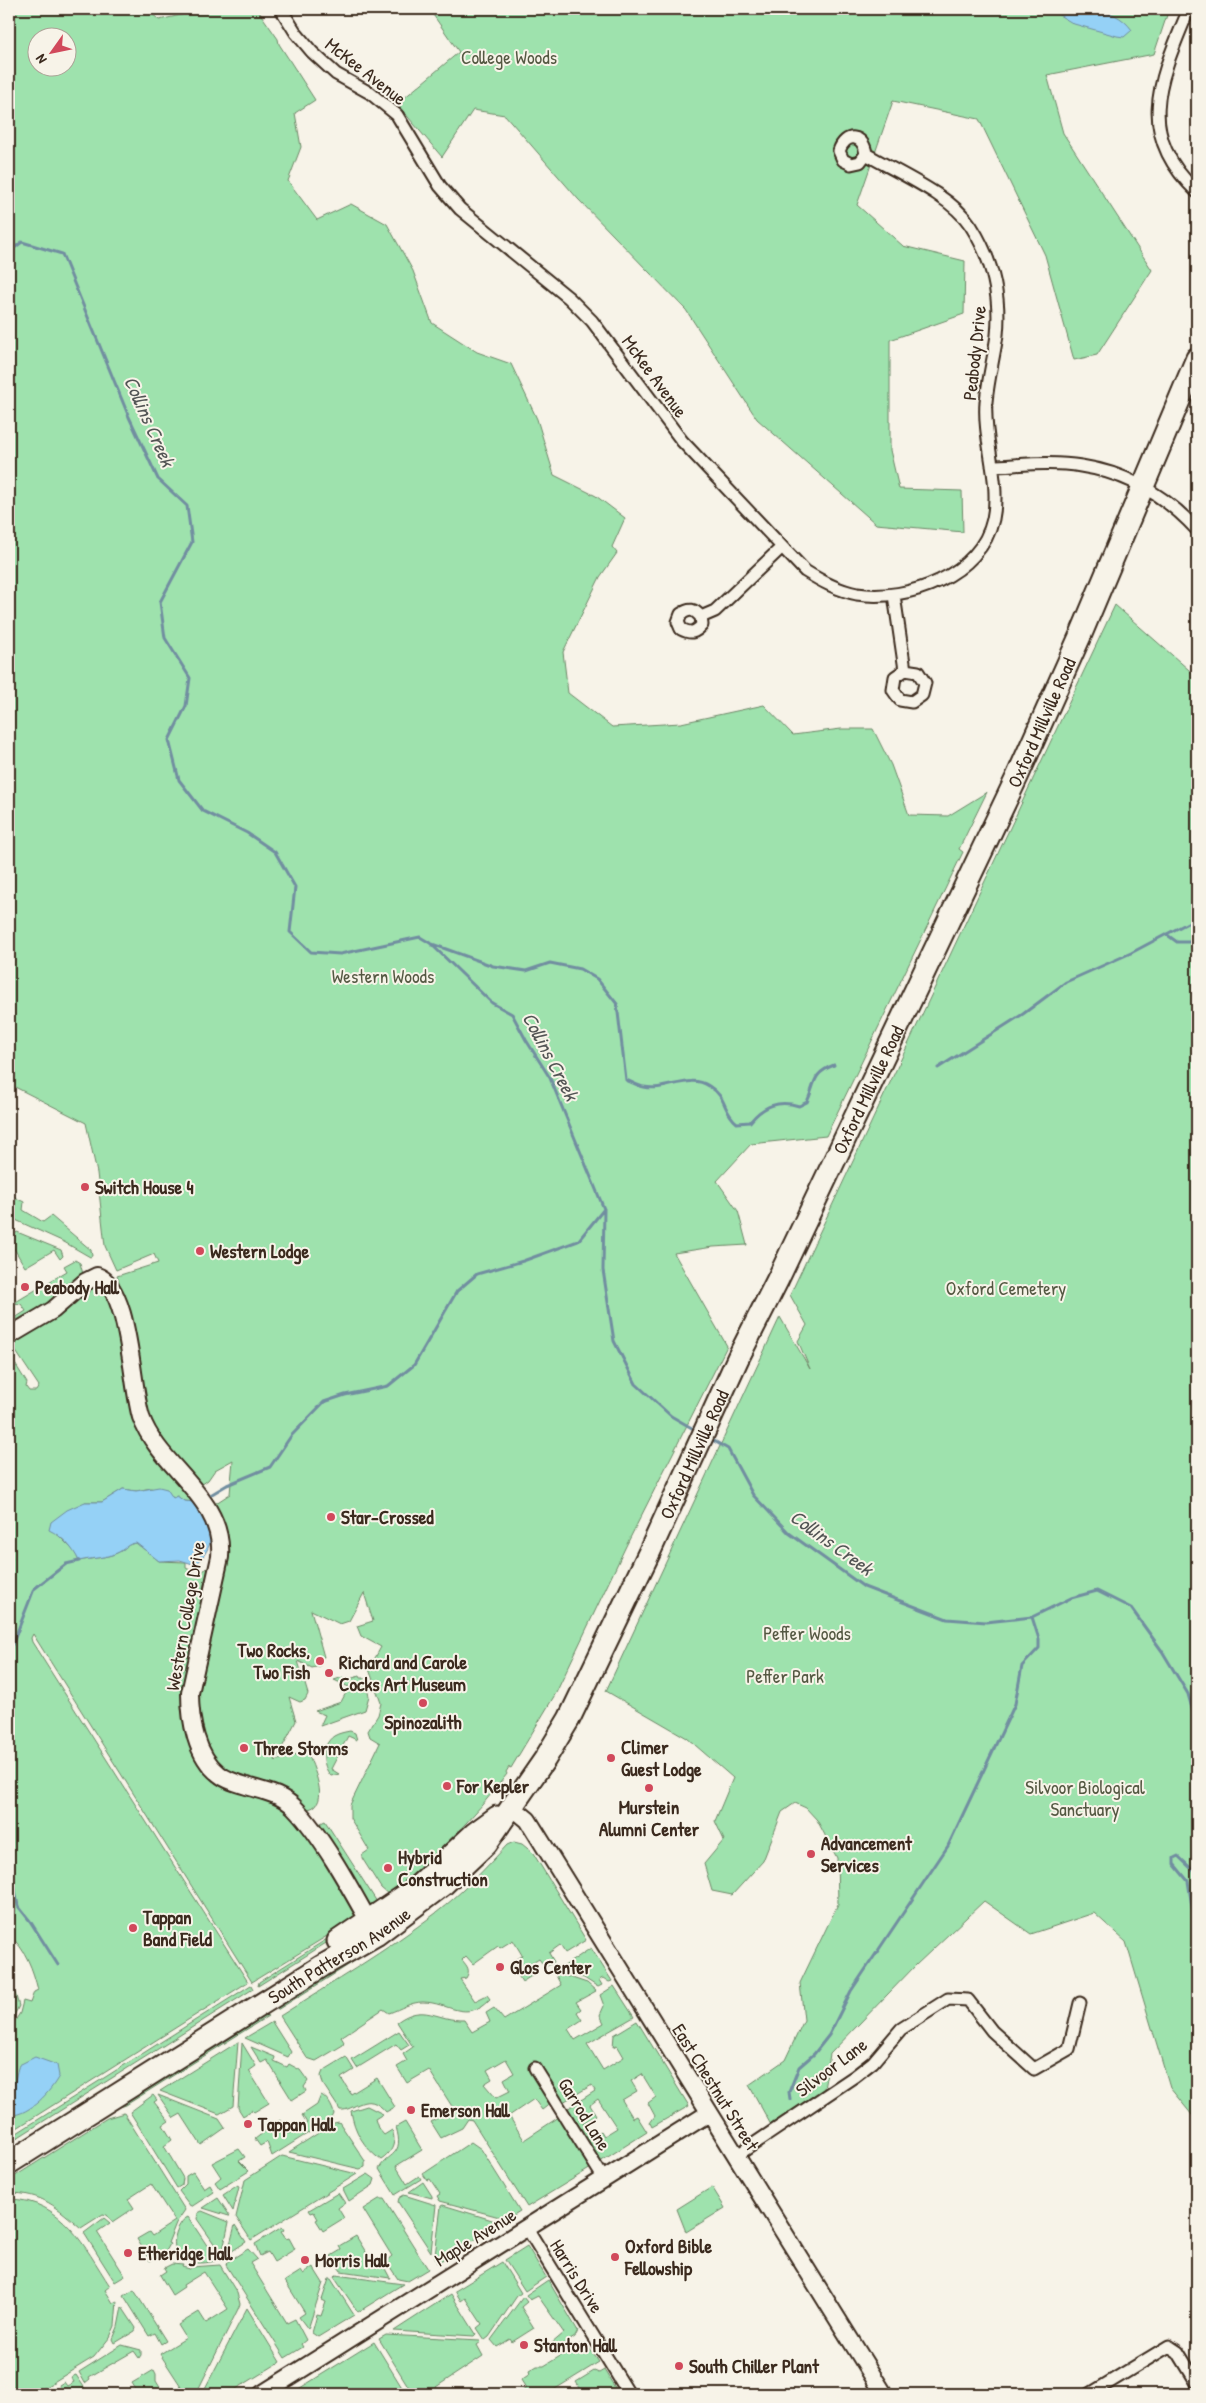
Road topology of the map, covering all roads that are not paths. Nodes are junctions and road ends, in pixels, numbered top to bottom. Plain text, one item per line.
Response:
1 (281, 9) edge
2 (1189, 9) edge
3 (866, 154) dead end
4 (1197, 192) edge
5 (1197, 358) edge
6 (992, 466) junction
7 (1144, 487) junction
8 (1197, 530) edge
9 (781, 548) junction
10 (894, 595) junction
11 (701, 617) dead end
12 (905, 670) dead end
13 (9, 1336) edge
14 (511, 1806) junction
15 (373, 1928) junction
16 (1080, 2003) dead end
17 (535, 2068) dead end
18 (709, 2113) junction
19 (9, 2150) edge
20 (736, 2156) junction
21 (9, 2162) edge
22 (604, 2179) junction
23 (527, 2228) junction
24 (1197, 2383) edge
25 (262, 2394) edge
26 (629, 2394) edge
27 (884, 2394) edge
28 (1090, 2394) edge

1 - 9 street, McKee Avenue
2 - 4 street
3 - 6 street, Peabody Drive
5 - 7 highway, Oxford Millville Road
6 - 7 street
6 - 10 street, McKee Avenue
7 - 8 street
7 - 14 highway, Oxford Millville Road
9 - 10 street, McKee Avenue
9 - 11 street
10 - 12 street
13 - 15 street, Western College Drive
14 - 15 highway, South Patterson Avenue
14 - 18 street, East Chestnut Street
15 - 19 highway, South Patterson Avenue
15 - 21 highway, South Patterson Avenue
16 - 20 street, Silvoor Lane
17 - 22 street, Garrod Lane
18 - 20 street, East Chestnut Street
18 - 22 street, Maple Avenue
20 - 27 street, East Chestnut Street
22 - 23 street, Maple Avenue
23 - 25 street, Maple Avenue
23 - 26 street, Harris Drive
24 - 28 street

